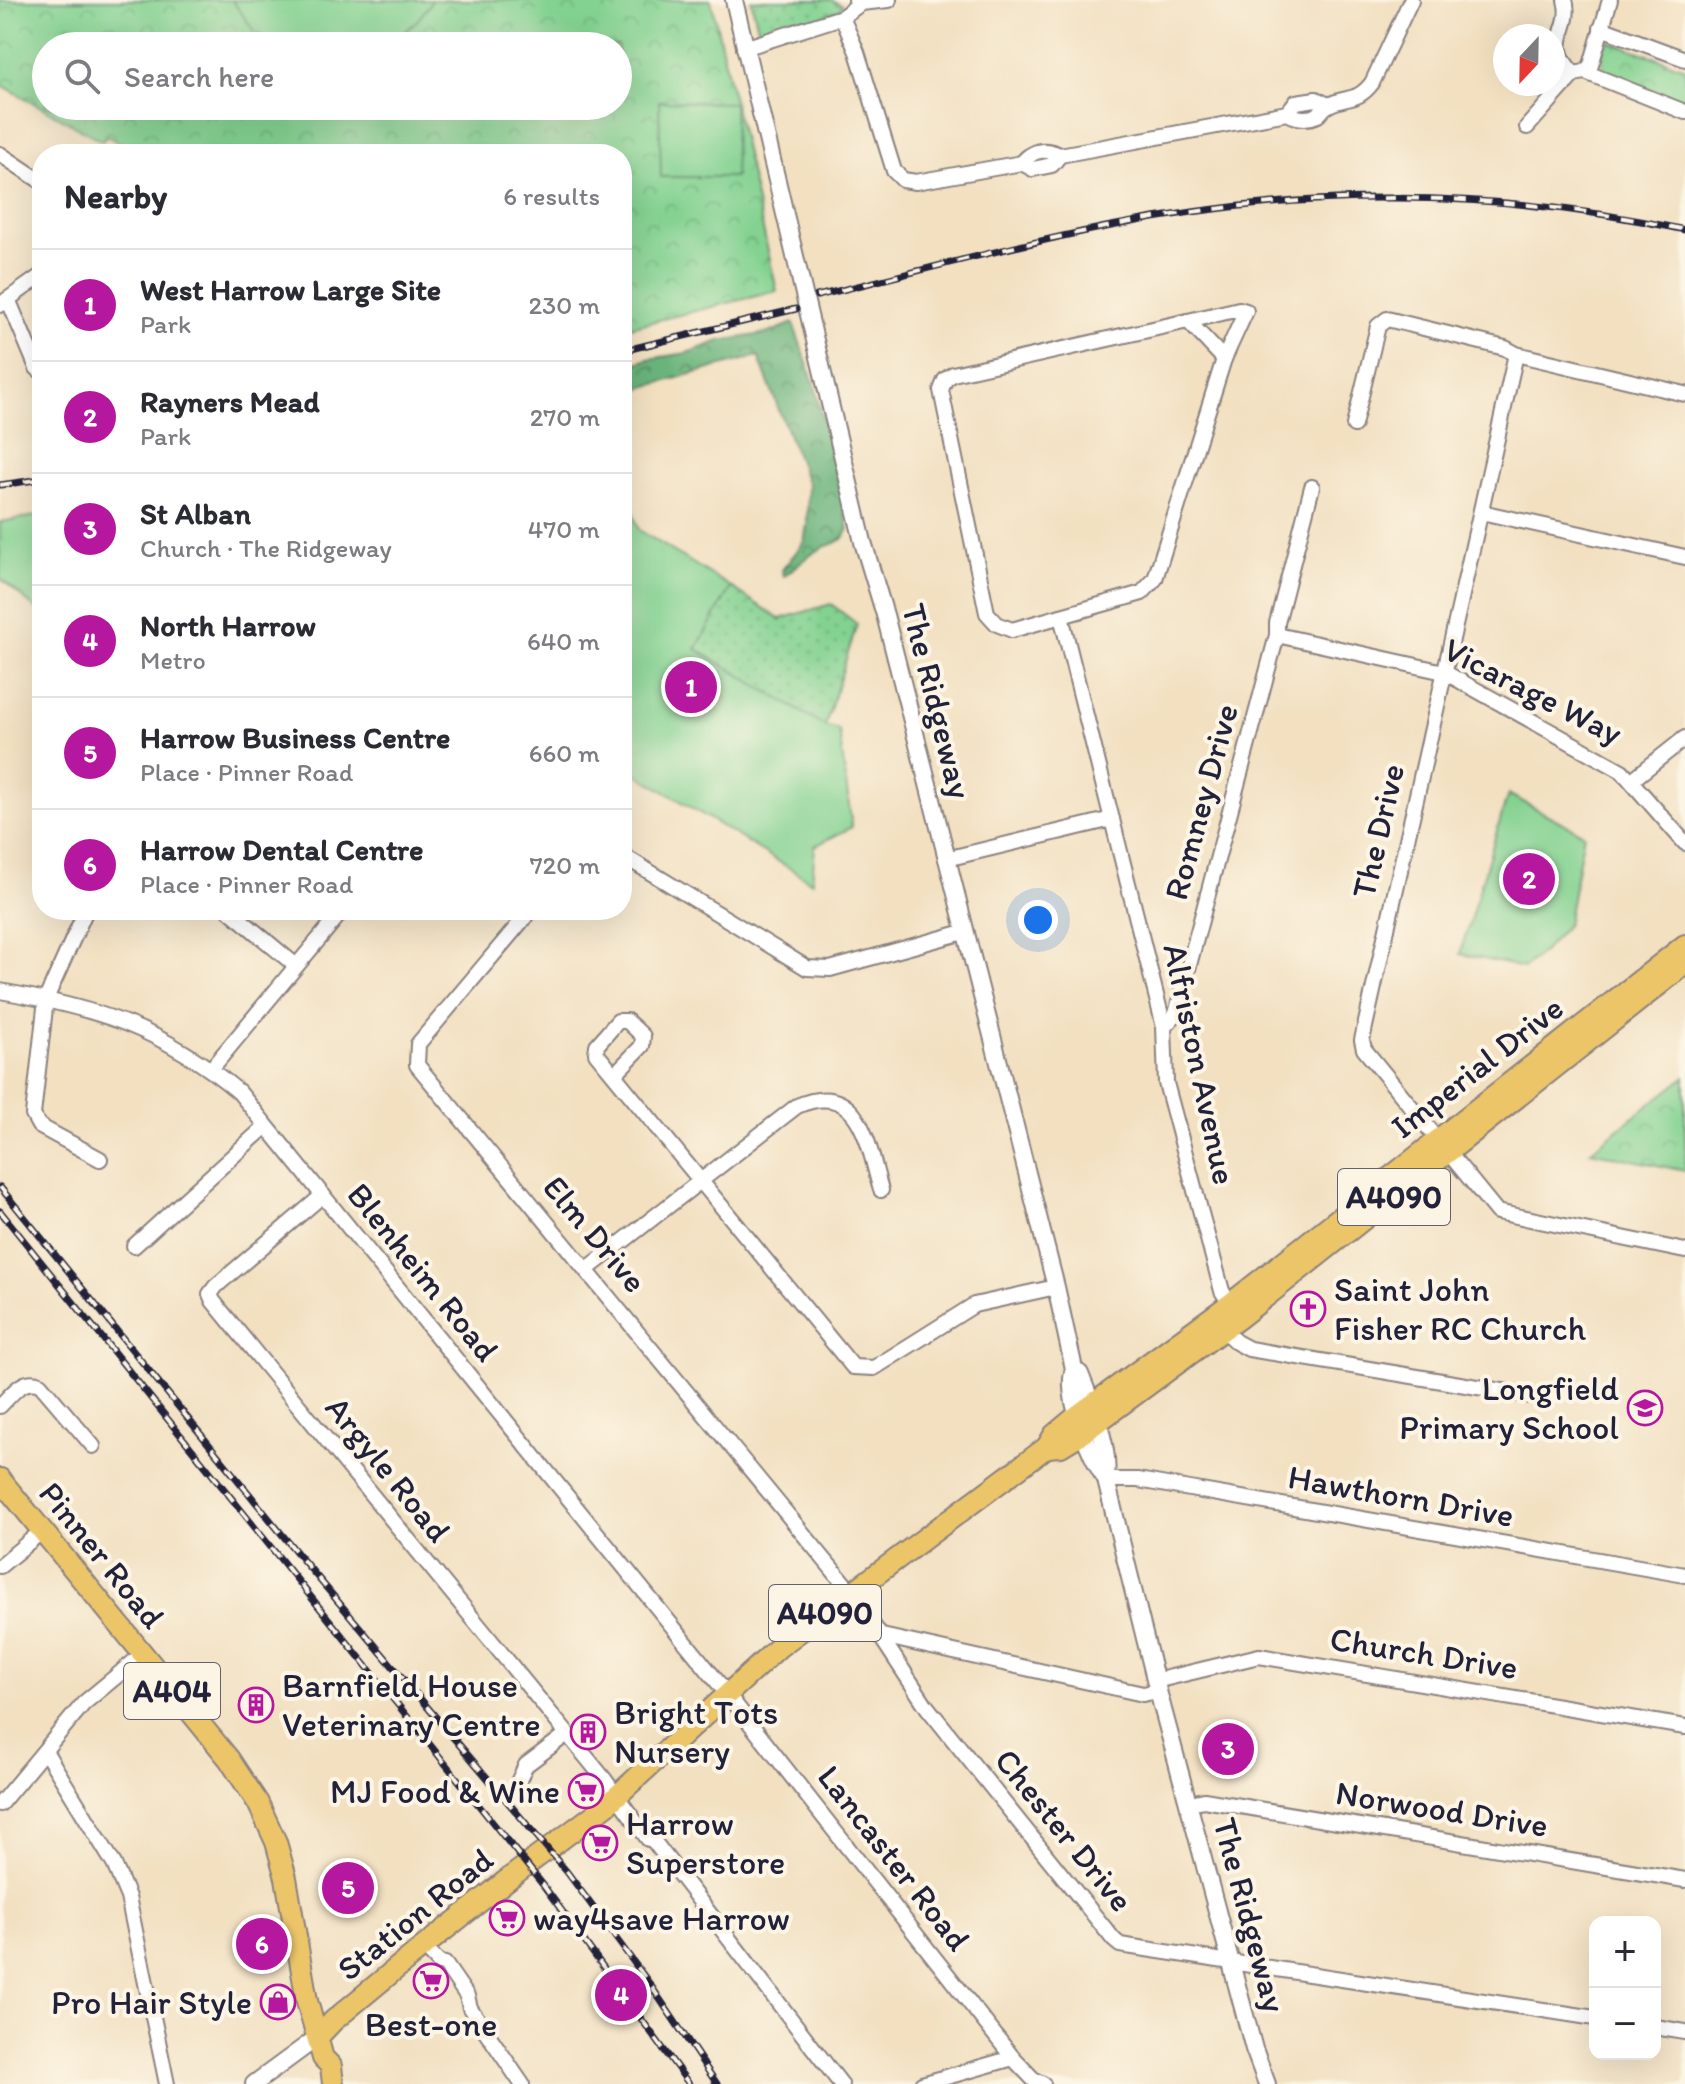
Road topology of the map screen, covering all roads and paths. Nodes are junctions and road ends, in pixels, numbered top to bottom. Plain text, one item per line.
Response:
1 (734, 0) edge
2 (889, 0) edge
3 (1411, 0) edge
4 (1565, 0) edge
5 (1610, 0) edge
6 (858, 1) edge
7 (842, 17) junction
8 (1601, 28) junction
9 (744, 48) junction
10 (1685, 59) edge
11 (1580, 73) junction
12 (1685, 112) edge
13 (1527, 127) dead end
14 (0, 154) edge
15 (32, 175) edge
16 (32, 282) edge
17 (4, 302) edge
18 (1188, 321) junction
19 (1516, 354) junction
20 (32, 358) edge
21 (1224, 359) junction
22 (1685, 394) edge
23 (1354, 425) dead end
24 (1312, 487) dead end
25 (1481, 512) junction
26 (1685, 557) edge
27 (1061, 616) junction
28 (1277, 635) junction
29 (1444, 672) junction
30 (1685, 738) edge
31 (1632, 780) junction
32 (1112, 819) junction
33 (1685, 843) edge
34 (946, 859) junction
35 (632, 861) edge
36 (82, 920) edge
37 (241, 920) edge
38 (334, 920) edge
39 (523, 920) edge
40 (964, 932) junction
41 (1685, 945) edge
42 (1685, 964) edge
43 (295, 965) junction
44 (0, 991) edge
45 (46, 999) junction
46 (1164, 1027) junction
47 (211, 1069) junction
48 (614, 1075) dead end
49 (266, 1126) junction
50 (1443, 1146) junction
51 (100, 1159) dead end
52 (701, 1180) junction
53 (881, 1190) dead end
54 (323, 1195) junction
55 (134, 1246) dead end
56 (1685, 1251) edge
57 (586, 1270) junction
58 (1056, 1287) junction
59 (1231, 1317) junction
60 (1532, 1396) dead end
61 (0, 1406) edge
62 (1087, 1418) junction
63 (93, 1446) dead end
64 (0, 1479) edge
65 (1106, 1480) junction
66 (42, 1531) junction
67 (0, 1566) edge
68 (1685, 1575) edge
69 (852, 1593) junction
70 (882, 1636) junction
71 (142, 1655) junction
72 (1156, 1686) junction
73 (727, 1694) junction
74 (1685, 1727) edge
75 (567, 1734) junction
76 (45, 1751) junction
77 (518, 1782) dead end
78 (621, 1800) junction
79 (1190, 1803) junction
80 (0, 1804) edge
81 (1685, 1880) edge
82 (432, 1956) junction
83 (1231, 1961) junction
84 (1589, 2017) edge
85 (1661, 2028) edge
86 (1685, 2032) edge
87 (318, 2037) junction
88 (323, 2058) junction
89 (1013, 2058) junction
90 (167, 2084) edge
91 (254, 2084) edge
92 (319, 2084) edge
93 (333, 2084) edge
94 (522, 2084) edge
95 (841, 2084) edge
96 (922, 2084) edge
97 (1043, 2084) edge
98 (1267, 2084) edge

1 - 9 street, The Ridgeway
2 - 6 street
3 - 7 street
4 - 11 street
5 - 8 street
6 - 7 street
7 - 9 street
8 - 10 street
8 - 11 street
9 - 34 street, The Ridgeway
11 - 12 street
11 - 13 street
14 - 15 street
16 - 17 street
17 - 20 street
18 - 21 street
18 - 21 street
18 - 27 street
19 - 22 street
19 - 23 street
19 - 25 street, The Drive
21 - 27 street
24 - 28 street, Romney Drive
25 - 26 street
25 - 29 street, The Drive
27 - 32 street, Alfriston Avenue
28 - 29 street, Vicarage Way
28 - 46 street, Romney Drive
29 - 31 street, Vicarage Way
29 - 50 street, The Drive
30 - 31 street
31 - 33 street, Vicarage Way
32 - 34 street
32 - 46 street, Alfriston Avenue
34 - 40 street, The Ridgeway
35 - 40 street
36 - 45 street
37 - 43 street
38 - 43 street
39 - 57 street, Elm Drive
40 - 58 street, The Ridgeway
41 - 50 main road, Imperial Drive / A4090
42 - 50 main road, Imperial Drive / A4090
43 - 47 street
44 - 45 street, Blenheim Road
45 - 47 street, Blenheim Road
45 - 51 street
46 - 59 street, Alfriston Avenue
47 - 49 street, Blenheim Road
48 - 52 street
49 - 54 street, Blenheim Road
49 - 55 street
50 - 56 street
50 - 59 main road, Imperial Drive / A4090
52 - 53 street
52 - 57 street
52 - 58 street
54 - 73 street, Blenheim Road
54 - 75 street, Argyle Road
57 - 69 street, Elm Drive
58 - 62 street, The Ridgeway
59 - 60 street
59 - 62 main road, Imperial Drive / A4090
61 - 63 street
62 - 65 street, The Ridgeway
62 - 69 main road, Imperial Drive / A4090
64 - 66 main road, Pinner Road / A404
65 - 68 street, Hawthorn Drive
65 - 72 street, The Ridgeway
66 - 67 street
66 - 71 main road, Pinner Road / A404
69 - 70 street, Chester Drive
69 - 73 main road, Imperial Drive / A4090
70 - 72 street, Church Drive
70 - 83 street, Chester Drive
71 - 76 street
71 - 87 main road, Pinner Road / A404
72 - 74 street, Church Drive
72 - 79 street, The Ridgeway
73 - 78 main road, Imperial Drive / A4090
73 - 89 street, Lancaster Road
75 - 77 street
75 - 78 street, Argyle Road
76 - 80 street
76 - 90 street
78 - 82 main road, Station Road / A4090
78 - 95 street, Argyle Road
79 - 81 street, Norwood Drive
79 - 83 street, The Ridgeway
82 - 87 main road, Station Road / A4090
82 - 94 street
83 - 84 street, Chester Drive
83 - 98 street, The Ridgeway
85 - 86 street
87 - 88 main road, Pinner Road / A404
87 - 91 street, Station Road
88 - 92 main road, Pinner Road / A404
88 - 93 main road, Pinner Road / A404
89 - 96 street
89 - 97 street, Lancaster Road

